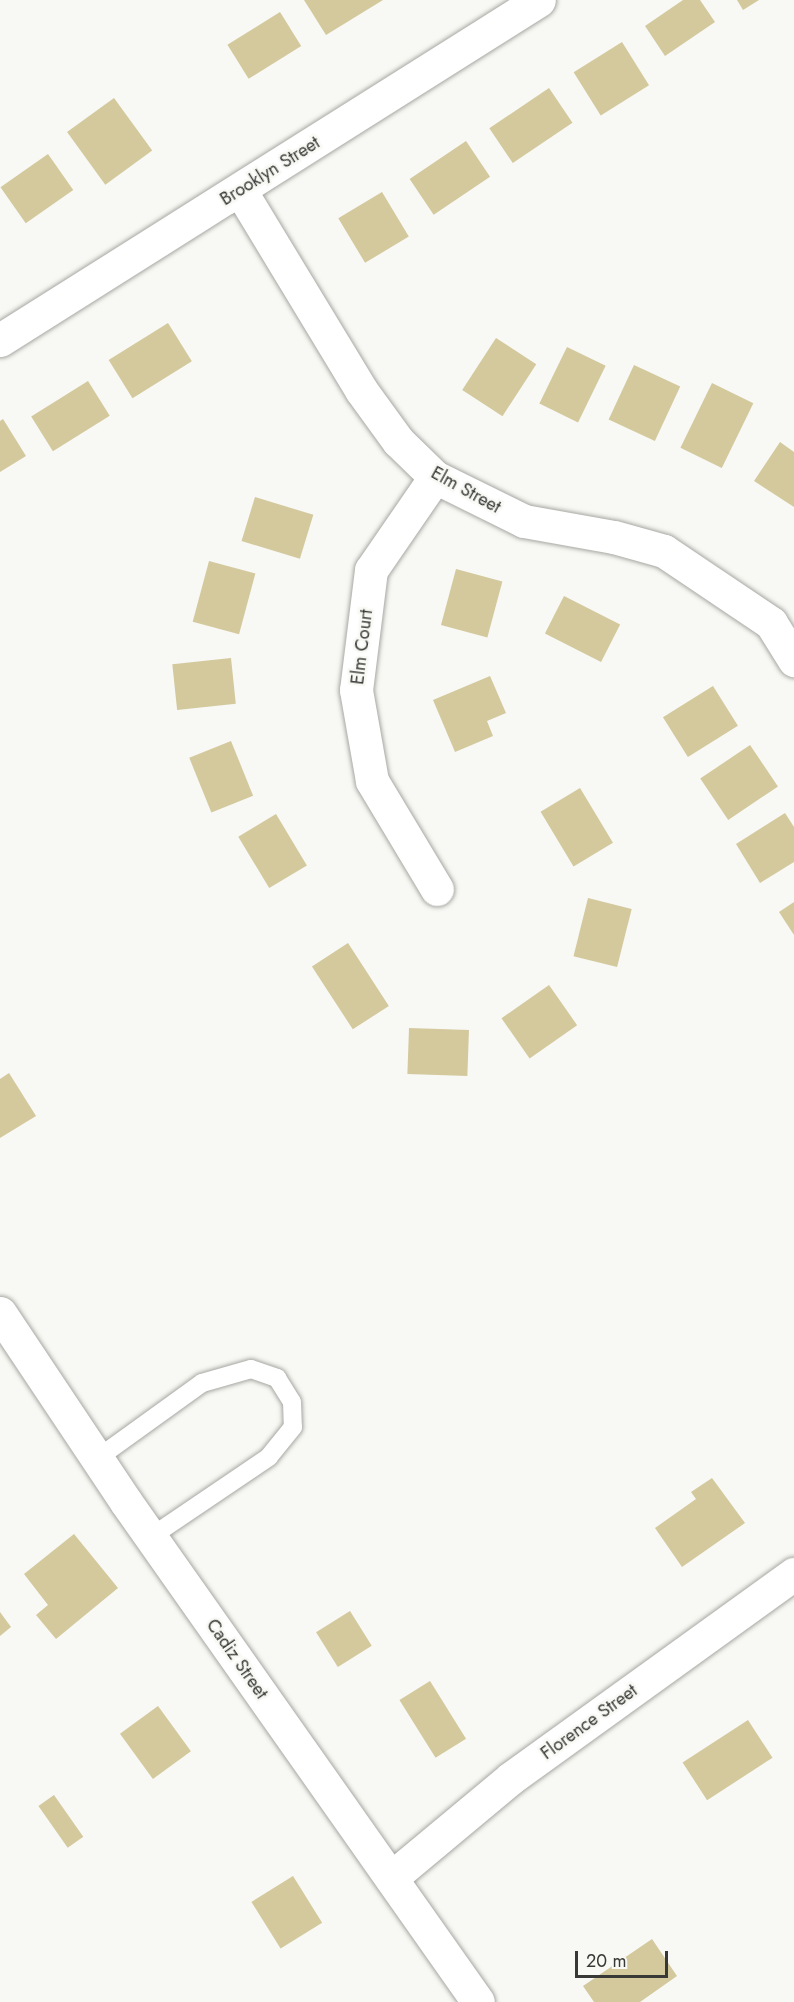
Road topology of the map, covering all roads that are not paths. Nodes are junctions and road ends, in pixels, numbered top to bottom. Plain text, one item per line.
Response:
1 (539, 0) edge
2 (240, 190) junction
3 (0, 340) edge
4 (435, 477) junction
5 (794, 660) edge
6 (437, 889) dead end
7 (0, 1313) edge
8 (98, 1458) junction
9 (151, 1537) junction
10 (794, 1574) edge
11 (391, 1878) junction
12 (478, 2002) edge

1 - 2 street, Brooklyn Street
2 - 3 street, Brooklyn Street
2 - 4 street, Elm Street
4 - 5 street, Elm Street
4 - 6 street, Elm Court
7 - 8 street, Cadiz Street
8 - 9 street, Cadiz Street
8 - 9 lane
9 - 11 street, Cadiz Street
10 - 11 street, Florence Street
11 - 12 street, Cadiz Street

